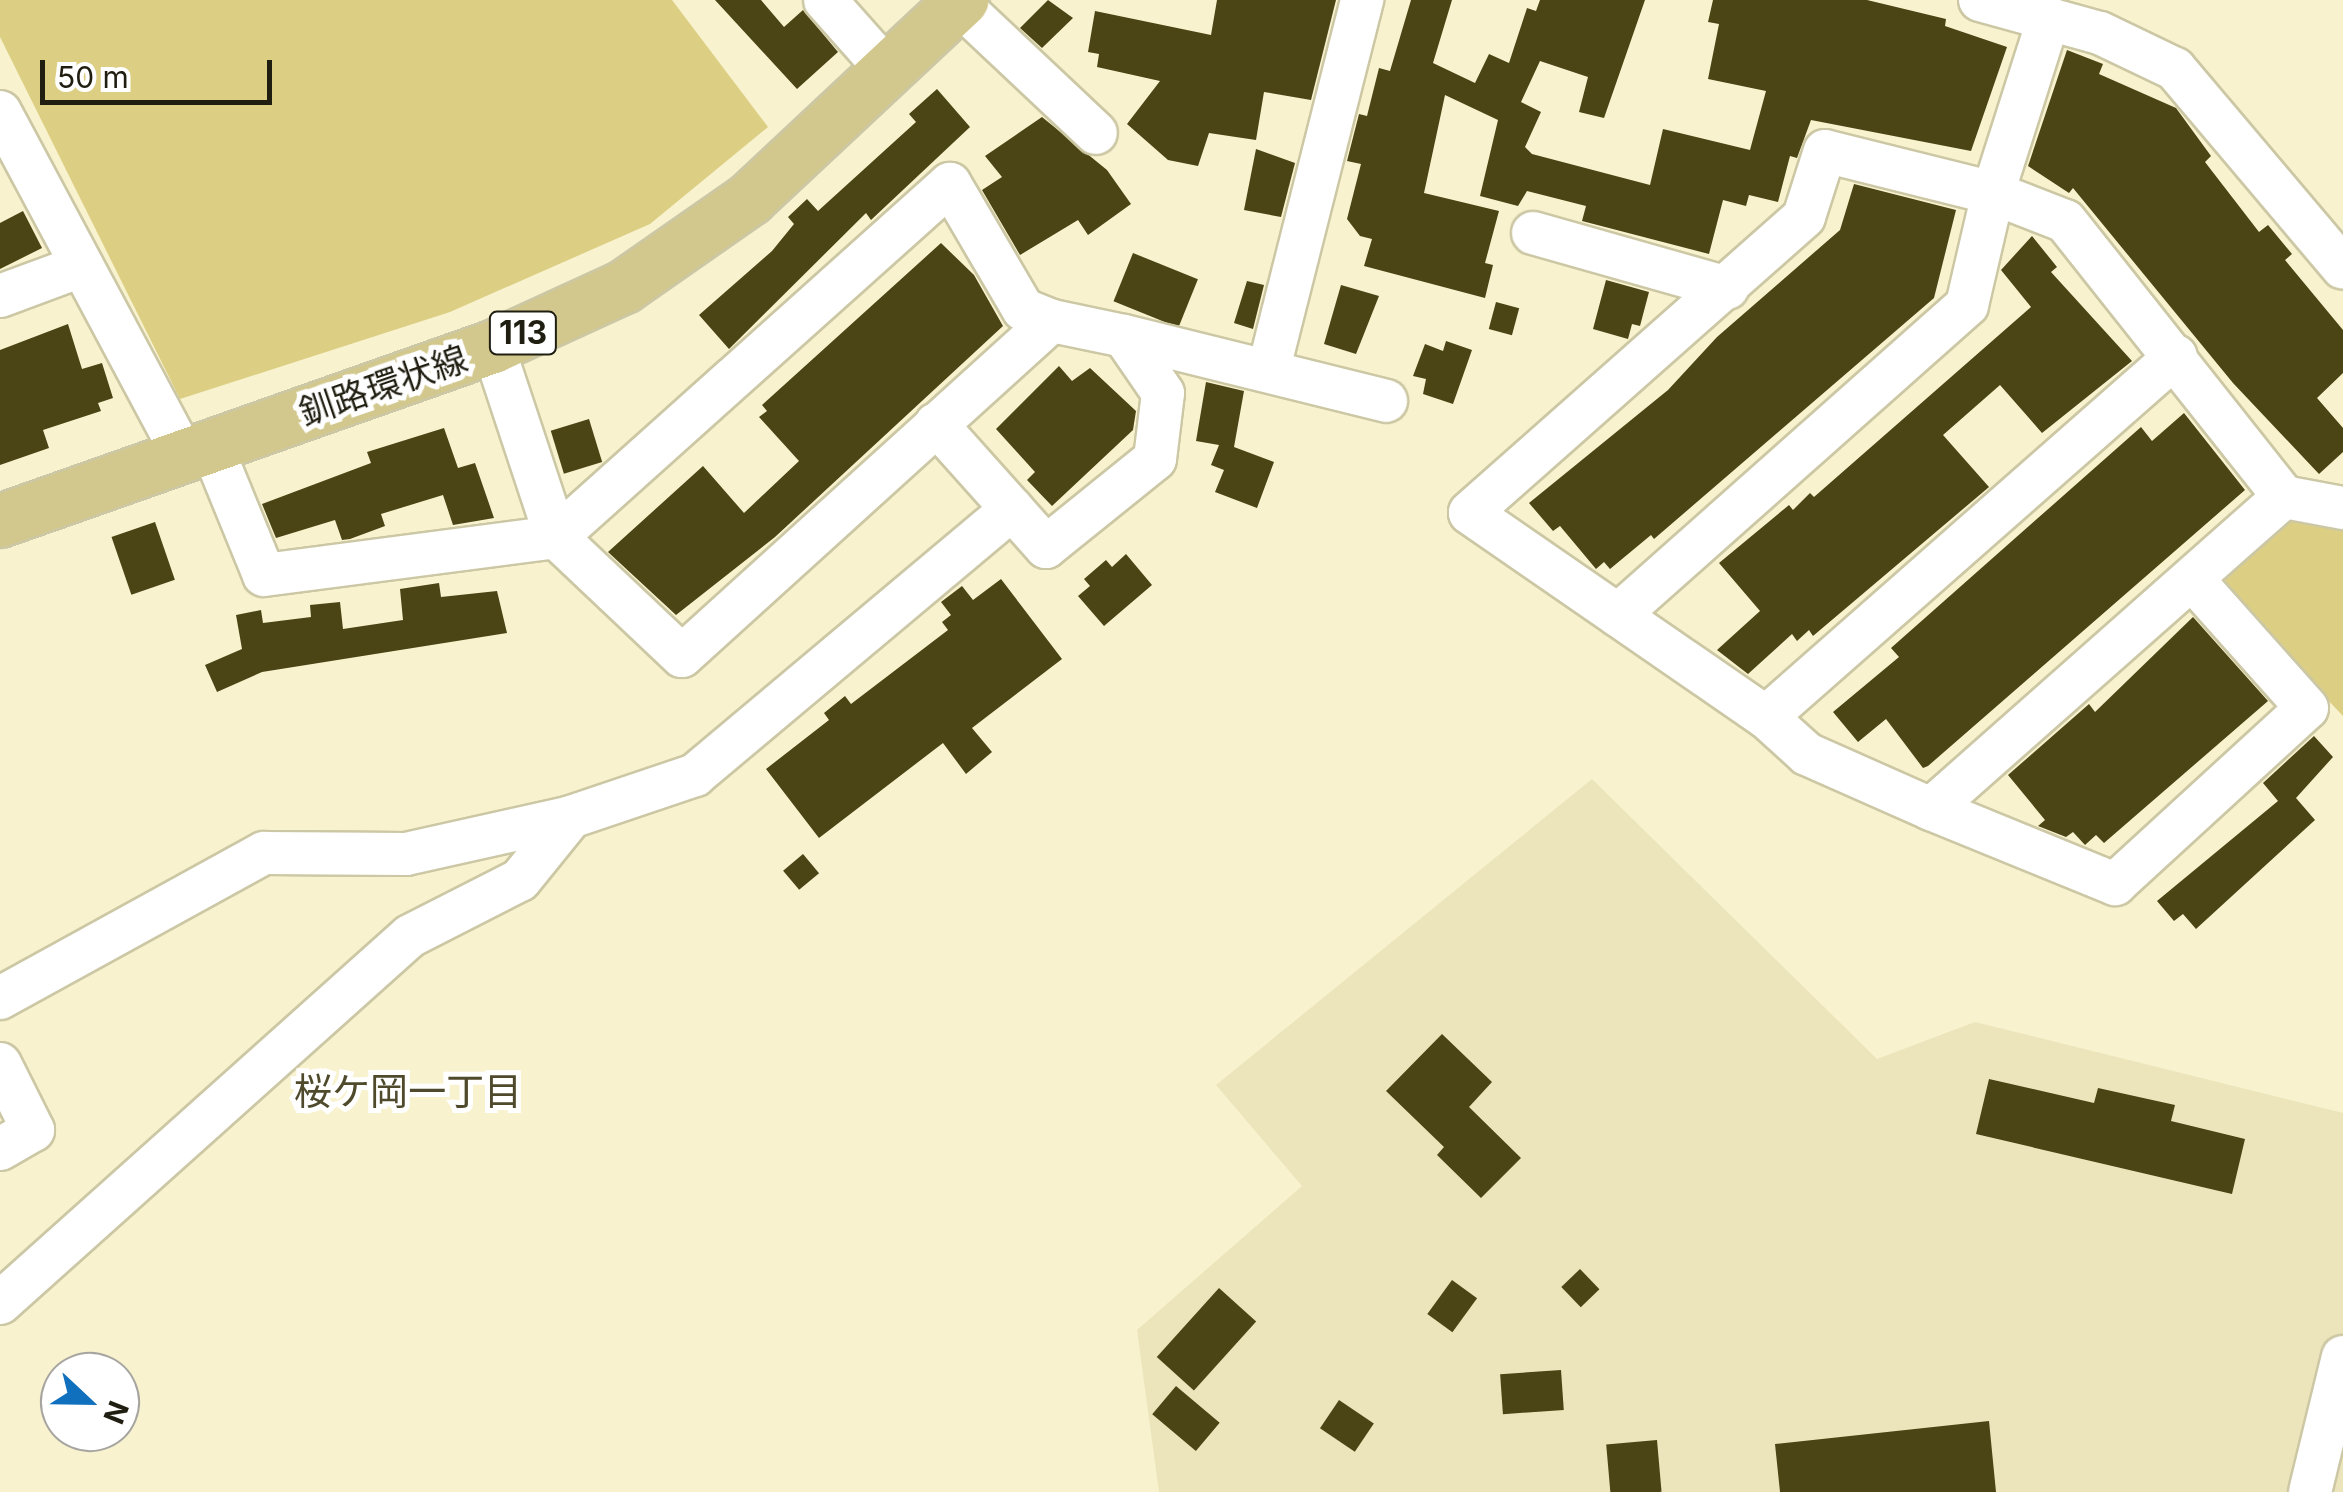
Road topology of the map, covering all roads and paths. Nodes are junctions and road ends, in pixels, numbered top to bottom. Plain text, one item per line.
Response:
1 (824, 0) edge
2 (1362, 0) edge
3 (1980, 0) edge
4 (961, 2) edge
5 (2049, 18) junction
6 (890, 72) junction
7 (0, 112) edge
8 (1096, 132) dead end
9 (1993, 193) junction
10 (1533, 233) dead end
11 (82, 266) junction
12 (2343, 268) edge
13 (1727, 288) junction
14 (0, 296) edge
15 (1052, 321) junction
16 (1124, 336) junction
17 (493, 347) junction
18 (2176, 356) junction
19 (1269, 368) junction
20 (1386, 401) dead end
21 (936, 424) junction
22 (196, 449) junction
23 (2284, 498) junction
24 (2343, 508) edge
25 (1012, 510) junction
26 (0, 521) edge
27 (556, 537) junction
28 (2194, 580) junction
29 (1618, 616) junction
30 (1766, 717) junction
31 (1931, 809) junction
32 (572, 818) junction
33 (0, 998) edge
34 (0, 1064) edge
35 (0, 1149) edge
36 (0, 1303) edge
37 (2343, 1358) edge
38 (2310, 1492) edge

1 - 6 street
2 - 19 street
3 - 5 street
4 - 6 main road, 釧路環状線 / 113
4 - 8 street
5 - 9 street
5 - 12 street
6 - 17 main road, 釧路環状線 / 113
7 - 11 street
9 - 13 street
9 - 18 street
9 - 29 street
10 - 13 street
11 - 14 street
11 - 22 street
13 - 29 street
15 - 16 street
15 - 21 street
15 - 27 street
16 - 19 street
16 - 25 street
17 - 22 main road, 釧路環状線 / 113
17 - 27 street
18 - 23 street
18 - 30 street
19 - 20 street
21 - 25 street
21 - 27 street
22 - 26 main road, 釧路環状線 / 113
22 - 27 street
23 - 24 street
23 - 28 street
25 - 32 street
28 - 31 street
28 - 31 street
29 - 30 street
30 - 31 street
32 - 33 street
32 - 36 street
34 - 35 street
37 - 38 street

